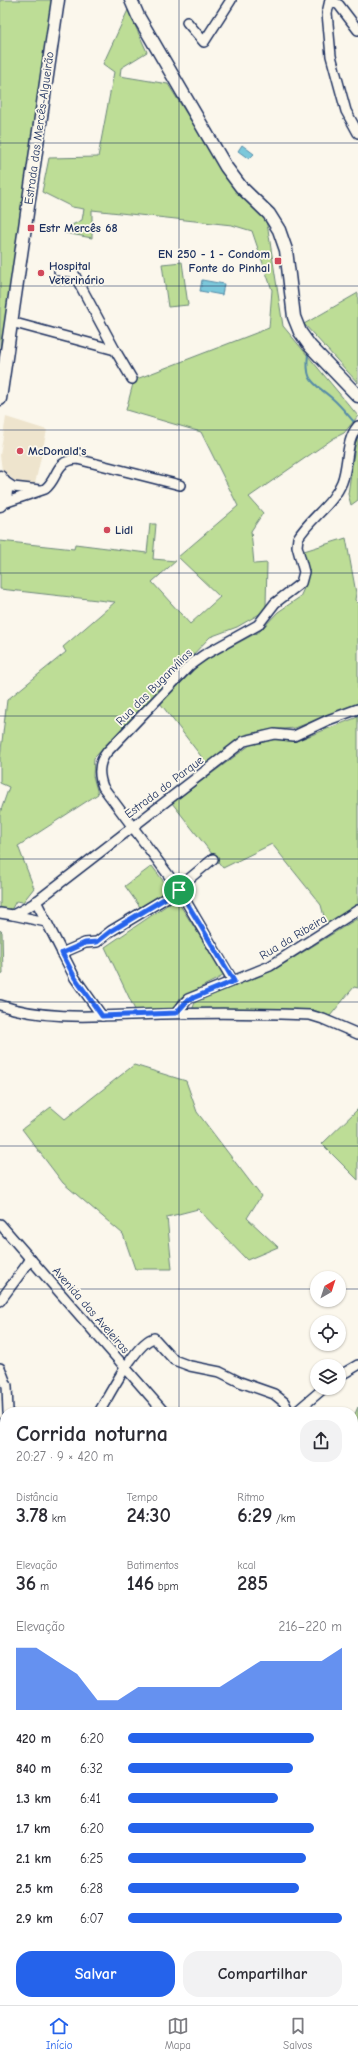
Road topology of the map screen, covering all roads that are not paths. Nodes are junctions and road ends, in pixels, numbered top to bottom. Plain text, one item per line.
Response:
1 (58, 0) edge
2 (131, 0) edge
3 (231, 0) edge
4 (330, 0) edge
5 (187, 22) dead end
6 (358, 29) edge
7 (358, 133) edge
8 (59, 271) dead end
9 (11, 322) junction
10 (115, 350) junction
11 (132, 379) dead end
12 (358, 396) edge
13 (0, 399) edge
14 (358, 426) edge
15 (2, 479) edge
16 (180, 485) dead end
17 (42, 490) junction
18 (0, 504) edge
19 (358, 709) edge
20 (131, 827) junction
21 (213, 859) dead end
22 (178, 889) junction
23 (36, 900) junction
24 (358, 910) edge
25 (0, 913) edge
26 (13, 915) junction
27 (46, 922) junction
28 (62, 953) junction
29 (234, 981) junction
30 (0, 1005) edge
31 (176, 1013) junction
32 (102, 1016) junction
33 (358, 1034) edge
34 (0, 1224) edge
35 (31, 1258) junction
36 (0, 1301) edge
37 (358, 1365) edge
38 (0, 1368) edge
39 (125, 1368) junction
40 (346, 1372) edge
41 (316, 1395) edge
42 (8, 1407) edge
43 (102, 1407) edge
44 (160, 1407) edge
45 (286, 1407) edge
46 (302, 1407) edge

1 - 9 main road, Estrada das Mercês-Algueirão
2 - 12 main road
3 - 5 street
4 - 6 street
4 - 7 street
8 - 10 street
9 - 10 street
9 - 13 main road, Estrada das Mercês-Algueirão
10 - 11 street
14 - 20 street, Rua das Buganvílias
15 - 17 street
15 - 18 main road
16 - 17 street
17 - 18 street
19 - 20 street, Estrada do Parque
20 - 22 street, Rua das Buganvílias
20 - 23 street, Estrada do Parque
21 - 22 street
22 - 28 street
22 - 29 street, Rua das Buganvílias
23 - 26 street, Estrada do Parque
23 - 27 street
24 - 29 street, Rua da Ribeira
25 - 26 street
26 - 27 street
27 - 28 street
28 - 32 street
29 - 31 street, Rua da Ribeira
30 - 32 street
31 - 32 street
31 - 33 street
34 - 35 street, Avenida das Aveleiras
35 - 36 street
35 - 39 street, Avenida das Aveleiras
37 - 40 street
38 - 42 street
39 - 43 street
39 - 44 street, Avenida das Aveleiras
39 - 45 street
41 - 46 street

